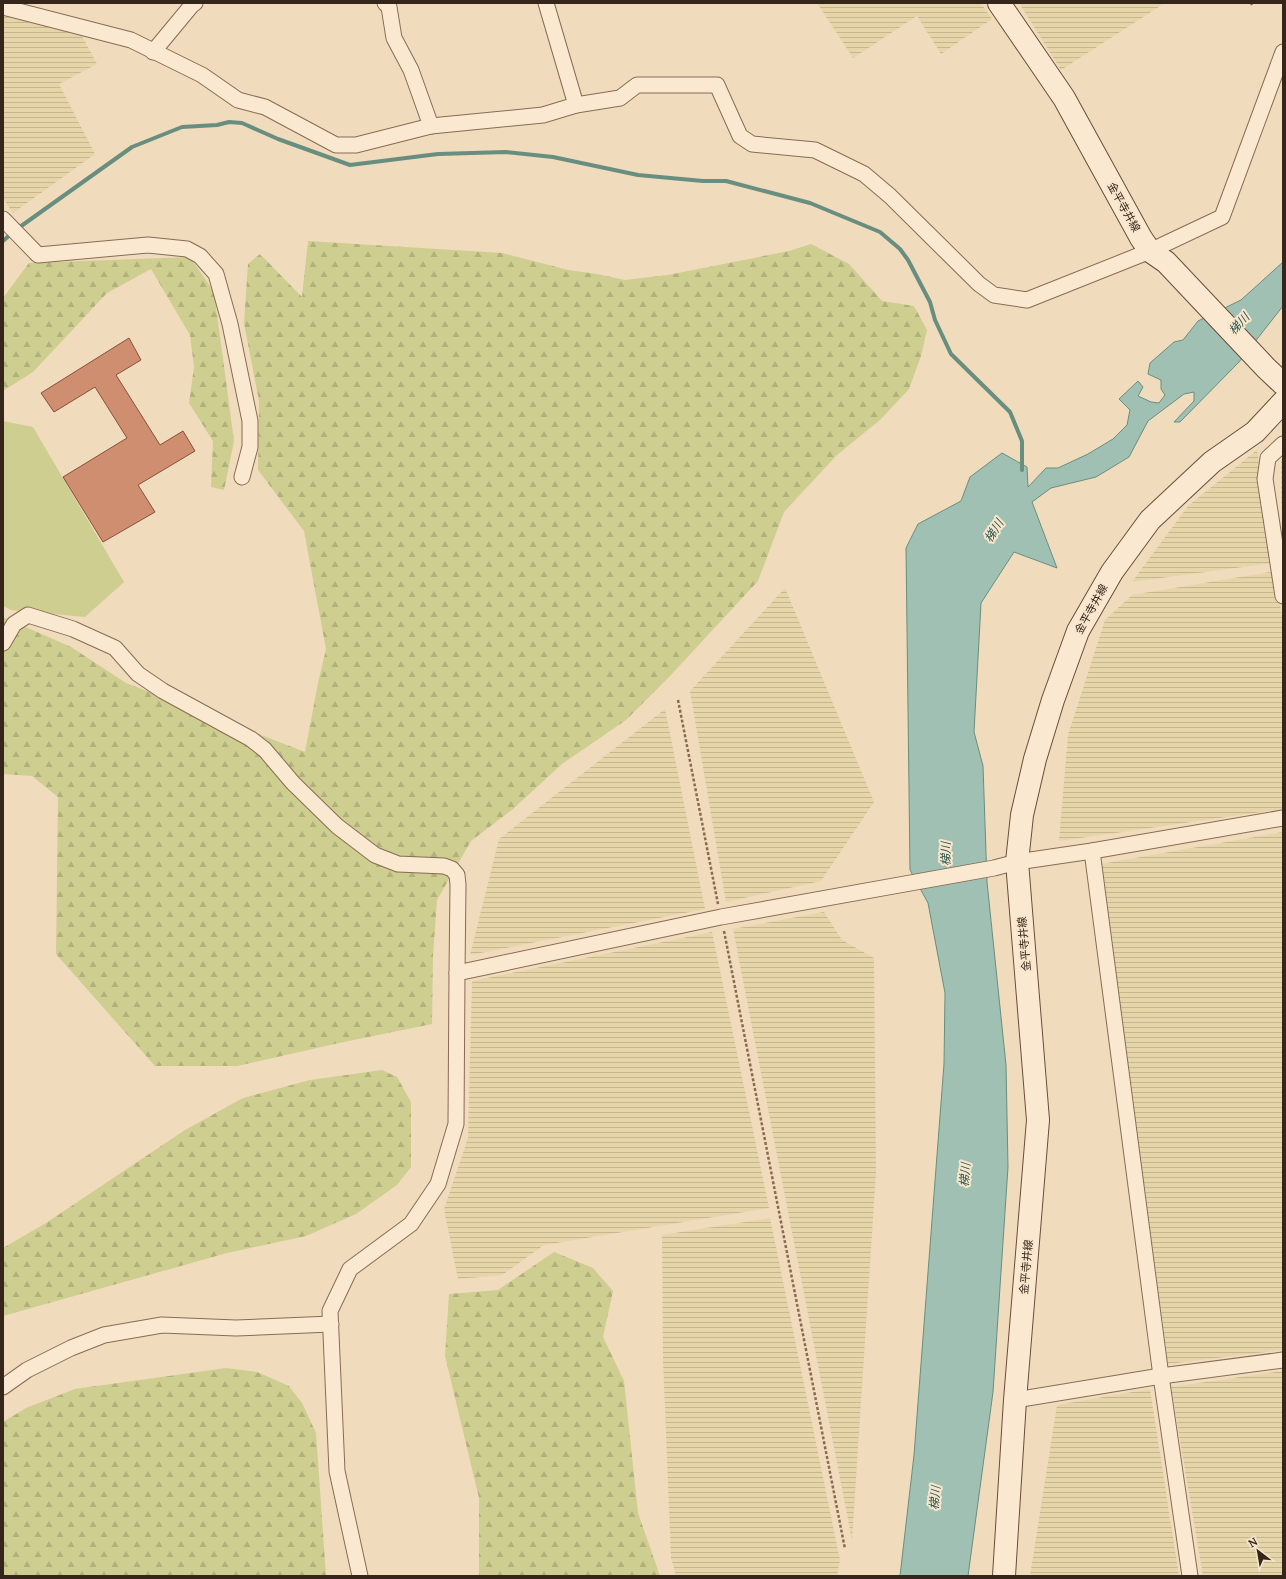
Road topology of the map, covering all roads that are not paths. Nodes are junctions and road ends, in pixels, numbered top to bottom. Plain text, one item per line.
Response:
1 (195, 3) edge
2 (385, 3) edge
3 (546, 3) edge
4 (999, 3) edge
5 (3, 7) edge
6 (153, 52) junction
7 (1283, 52) edge
8 (576, 105) junction
9 (431, 126) junction
10 (3, 219) edge
11 (1158, 256) junction
12 (1283, 384) edge
13 (1283, 402) edge
14 (1283, 444) edge
15 (242, 477) dead end
16 (1283, 596) edge
17 (3, 643) edge
18 (1283, 818) edge
19 (1092, 851) junction
20 (1017, 862) junction
21 (457, 973) junction
22 (331, 1324) junction
23 (1283, 1360) edge
24 (1161, 1376) junction
25 (3, 1387) edge
26 (1015, 1400) junction
27 (360, 1576) edge
28 (1004, 1576) edge
29 (1190, 1576) edge

1 - 6 street
2 - 9 street
3 - 8 street
4 - 11 main road, 金平寺井線
5 - 6 street
6 - 9 street
7 - 11 street
8 - 9 street
8 - 11 street
10 - 15 street
11 - 12 main road, 金平寺井線
13 - 20 main road, 金平寺井線
14 - 16 street
17 - 21 street
18 - 19 street
19 - 20 street
19 - 24 street
20 - 21 street
20 - 26 main road, 金平寺井線
21 - 22 street
22 - 25 street
22 - 27 street
23 - 24 street
24 - 26 street
24 - 29 street
26 - 28 main road, 金平寺井線

